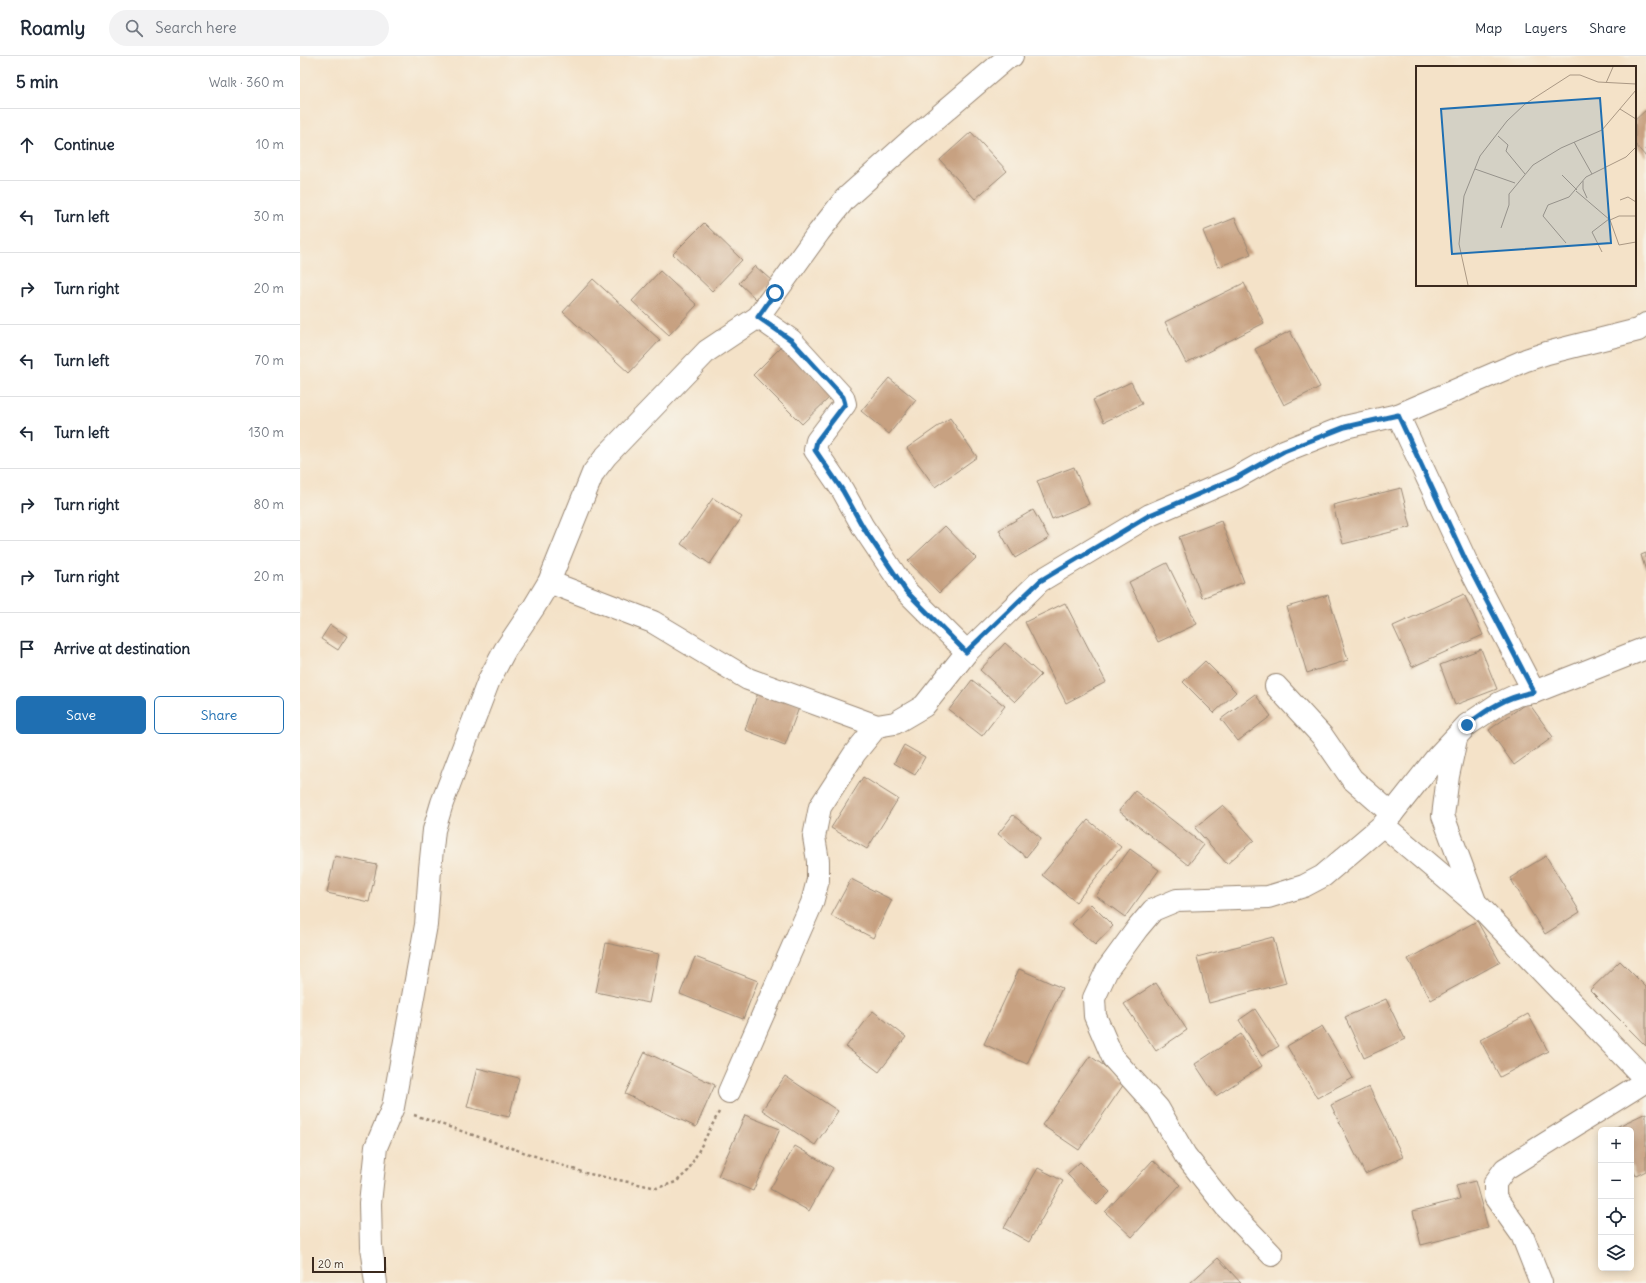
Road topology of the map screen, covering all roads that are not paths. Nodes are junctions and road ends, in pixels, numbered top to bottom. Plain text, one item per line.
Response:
1 (1012, 56) edge
2 (758, 317) junction
3 (1646, 324) edge
4 (1398, 415) junction
5 (549, 582) junction
6 (1646, 648) edge
7 (966, 652) junction
8 (1276, 686) dead end
9 (1534, 692) junction
10 (877, 726) junction
11 (1456, 739) junction
12 (1388, 820) junction
13 (1476, 904) junction
14 (1646, 1080) edge
15 (729, 1092) road end
16 (1272, 1255) dead end
17 (376, 1283) edge
18 (1541, 1283) edge

1 - 2 street
2 - 5 street
2 - 7 street
3 - 4 street
4 - 7 street
4 - 9 street
5 - 10 street
5 - 17 street
6 - 9 street
7 - 10 street
8 - 12 street
9 - 11 street
10 - 15 street
11 - 12 street
11 - 13 street
12 - 13 street
12 - 16 street
13 - 14 street
14 - 18 street

